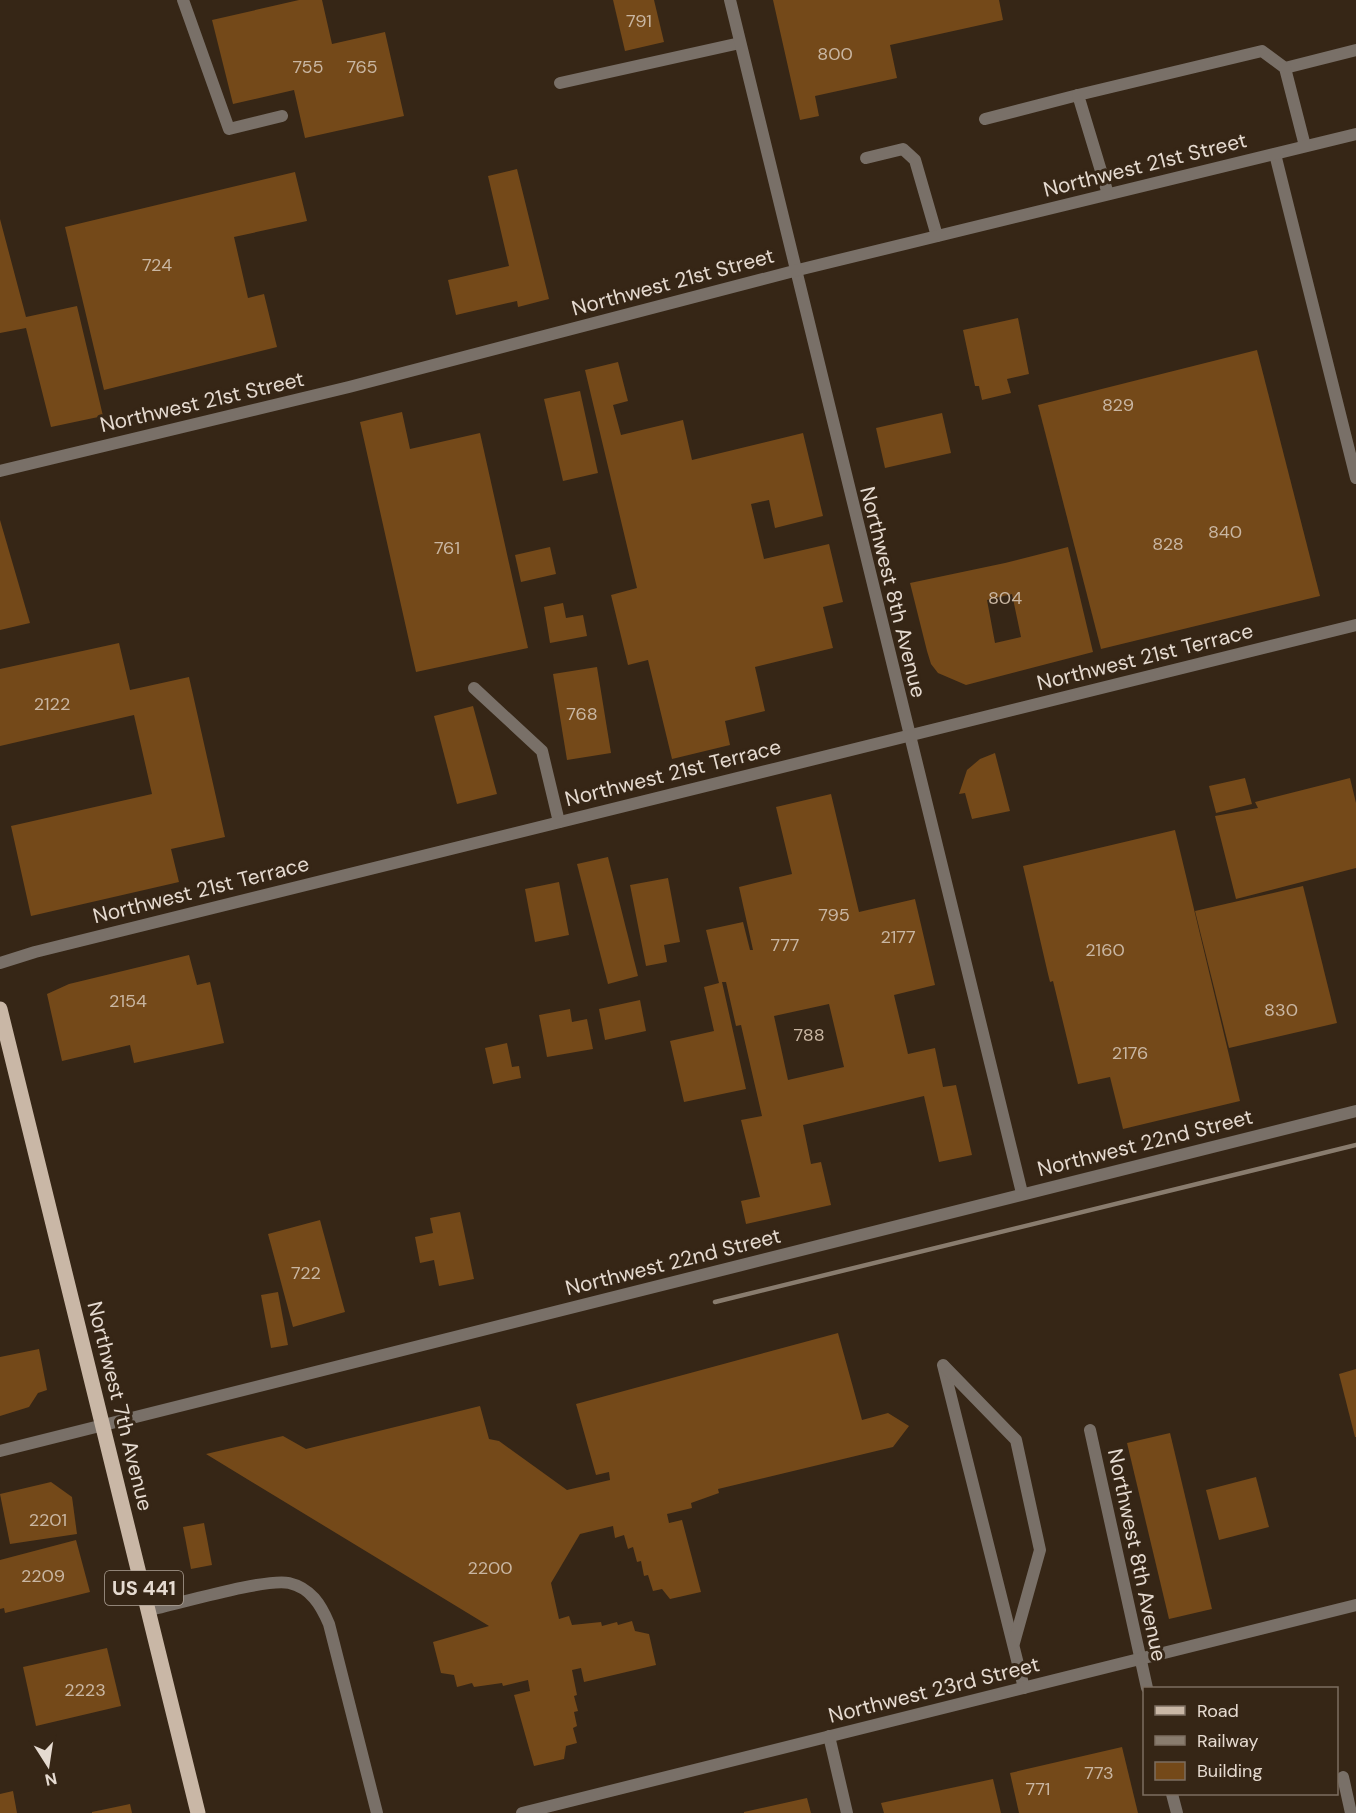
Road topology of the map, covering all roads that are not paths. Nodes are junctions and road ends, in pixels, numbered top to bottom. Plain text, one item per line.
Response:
1 (183, 0) edge
2 (730, 0) edge
3 (740, 43) junction
4 (1356, 50) edge
5 (1285, 68) junction
6 (560, 83) dead end
7 (1078, 95) junction
8 (282, 116) dead end
9 (985, 119) dead end
10 (1356, 134) edge
11 (1305, 146) junction
12 (1275, 154) junction
13 (866, 158) dead end
14 (1108, 194) junction
15 (937, 236) junction
16 (794, 271) junction
17 (0, 471) edge
18 (1356, 478) edge
19 (1356, 625) edge
20 (474, 688) dead end
21 (909, 735) junction
22 (559, 822) junction
23 (0, 963) edge
24 (0, 1009) edge
25 (1356, 1111) edge
26 (1022, 1193) junction
27 (103, 1426) junction
28 (1090, 1430) dead end
29 (0, 1451) edge
30 (1356, 1605) edge
31 (149, 1610) junction
32 (1013, 1645) junction
33 (1140, 1659) junction
34 (1147, 1687) edge
35 (1024, 1688) junction
36 (828, 1736) junction
37 (1343, 1777) dead end
38 (1172, 1795) edge
39 (198, 1813) edge
40 (377, 1813) edge
41 (525, 1813) edge
42 (847, 1813) edge
43 (1177, 1813) edge
44 (1351, 1813) edge

1 - 8 street
2 - 3 street, Northwest 8th Avenue
3 - 6 street
3 - 16 street, Northwest 8th Avenue
4 - 5 street
5 - 7 street
5 - 11 street
7 - 9 street
7 - 14 street
10 - 11 street, Northwest 21st Street
11 - 12 street, Northwest 21st Street
12 - 14 street, Northwest 21st Street
12 - 18 street
13 - 15 street
14 - 15 street, Northwest 21st Street
15 - 16 street, Northwest 21st Street
16 - 17 street, Northwest 21st Street
16 - 21 street, Northwest 8th Avenue
19 - 21 street, Northwest 21st Terrace
20 - 22 street
21 - 22 street, Northwest 21st Terrace
21 - 26 street, Northwest 8th Avenue
22 - 23 street, Northwest 21st Terrace
24 - 27 main road, Northwest 7th Avenue / US 441
25 - 26 street, Northwest 22nd Street
26 - 27 street, Northwest 22nd Street
27 - 29 street, Northwest 22nd Street
27 - 31 main road, Northwest 7th Avenue / US 441
28 - 33 street, Northwest 8th Avenue
30 - 33 street, Northwest 23rd Street
31 - 39 main road, Northwest 7th Avenue / US 441
31 - 40 street
32 - 32 street
32 - 35 street
33 - 34 street, Northwest 8th Avenue
33 - 35 street, Northwest 23rd Street
35 - 36 street, Northwest 23rd Street
36 - 41 street, Northwest 23rd Street
36 - 42 street
37 - 44 street
38 - 43 street

